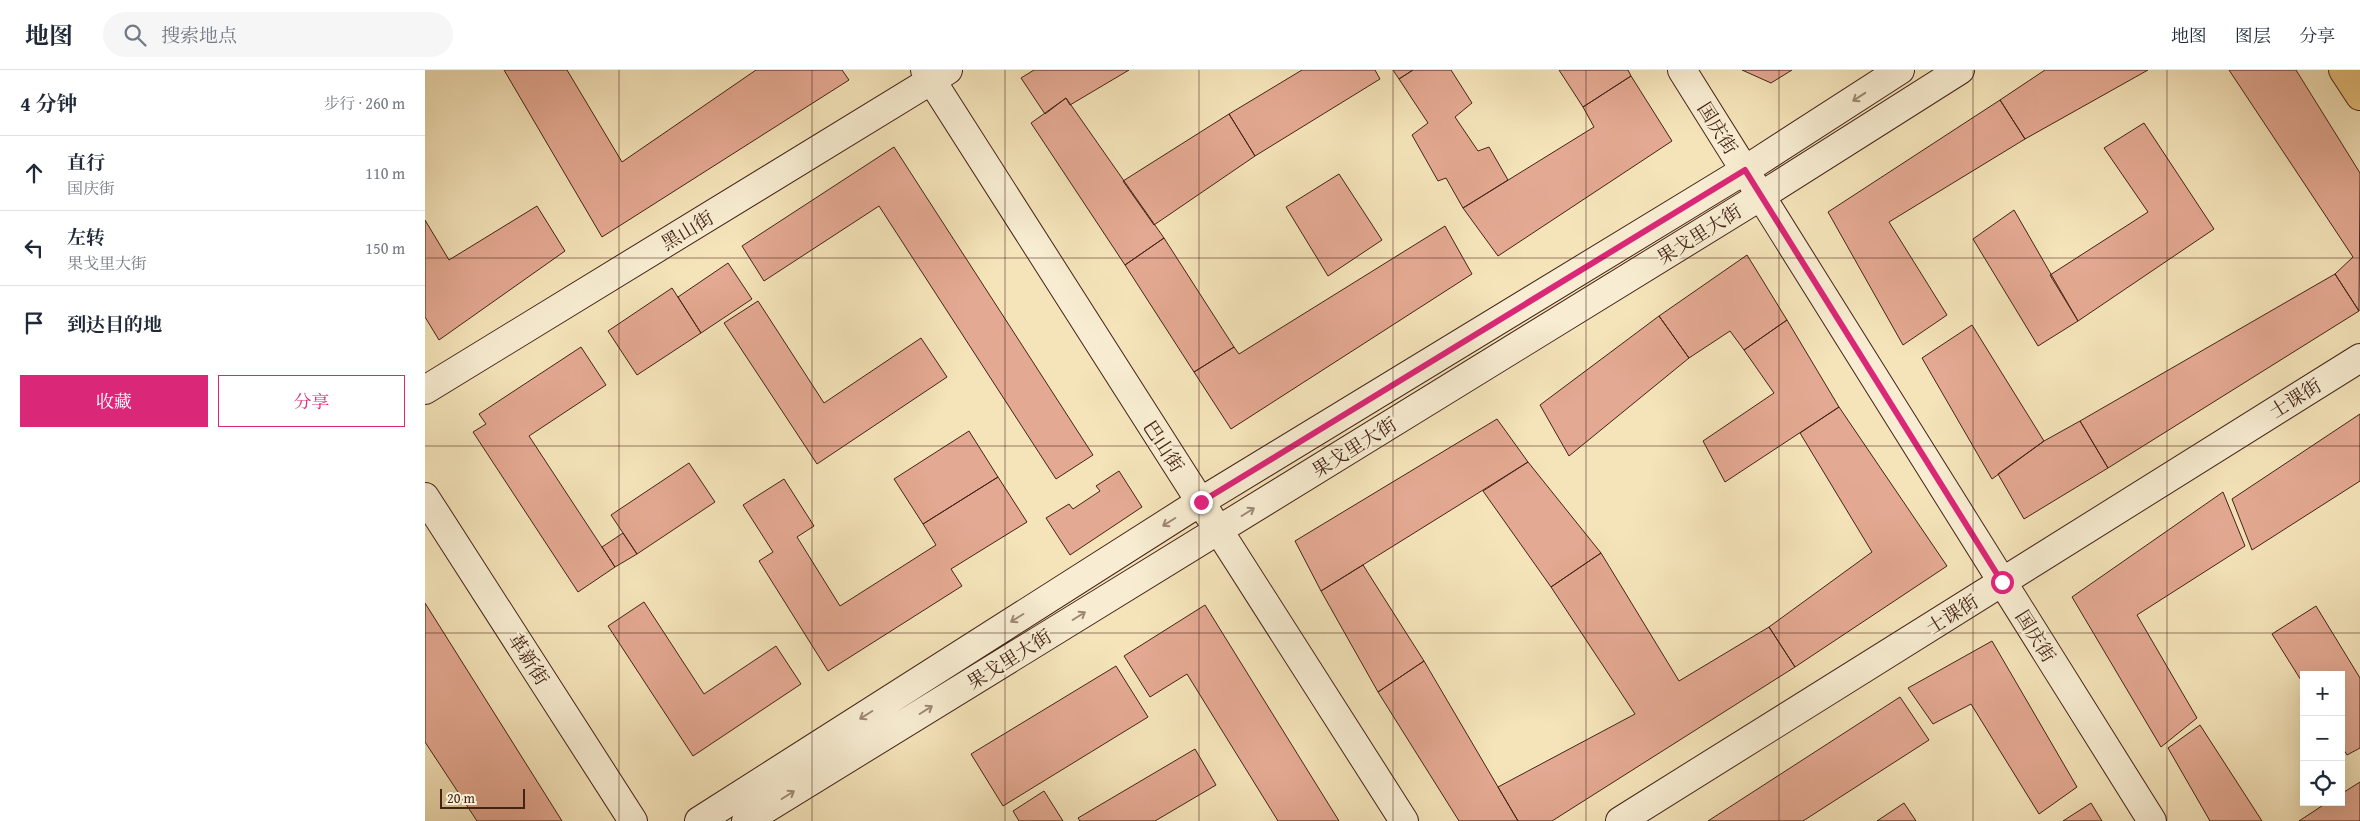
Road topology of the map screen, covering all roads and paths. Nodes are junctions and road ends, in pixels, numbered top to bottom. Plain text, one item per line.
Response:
1 (1682, 70) edge
2 (1900, 70) edge
3 (1960, 70) edge
4 (2343, 70) edge
5 (935, 74) edge
6 (2360, 96) edge
7 (1745, 170) junction
8 (1761, 196) junction
9 (2360, 358) edge
10 (425, 390) edge
11 (425, 497) edge
12 (1201, 502) junction
13 (1219, 530) junction
14 (2002, 582) junction
15 (633, 821) edge
16 (699, 821) edge
17 (746, 821) edge
18 (1404, 821) edge
19 (1620, 821) edge
20 (2152, 821) edge

1 - 7 street, 国庆街
2 -> 7 street, 果戈里大街
3 - 8 street, 果戈里大街
4 - 6 highway
5 - 10 street, 黑山街
5 - 12 street, 巴山街
7 - 8 street, 国庆街
7 - 12 street, 果戈里大街
13 -> 8 street, 果戈里大街
8 - 14 street, 国庆街
9 - 14 street, 士课街
11 - 15 street, 革新街
12 - 13 street, 巴山街
12 -> 16 street, 果戈里大街
17 -> 13 street, 果戈里大街
13 - 18 street, 巴山街
14 - 19 street, 士课街
14 - 20 street, 国庆街

